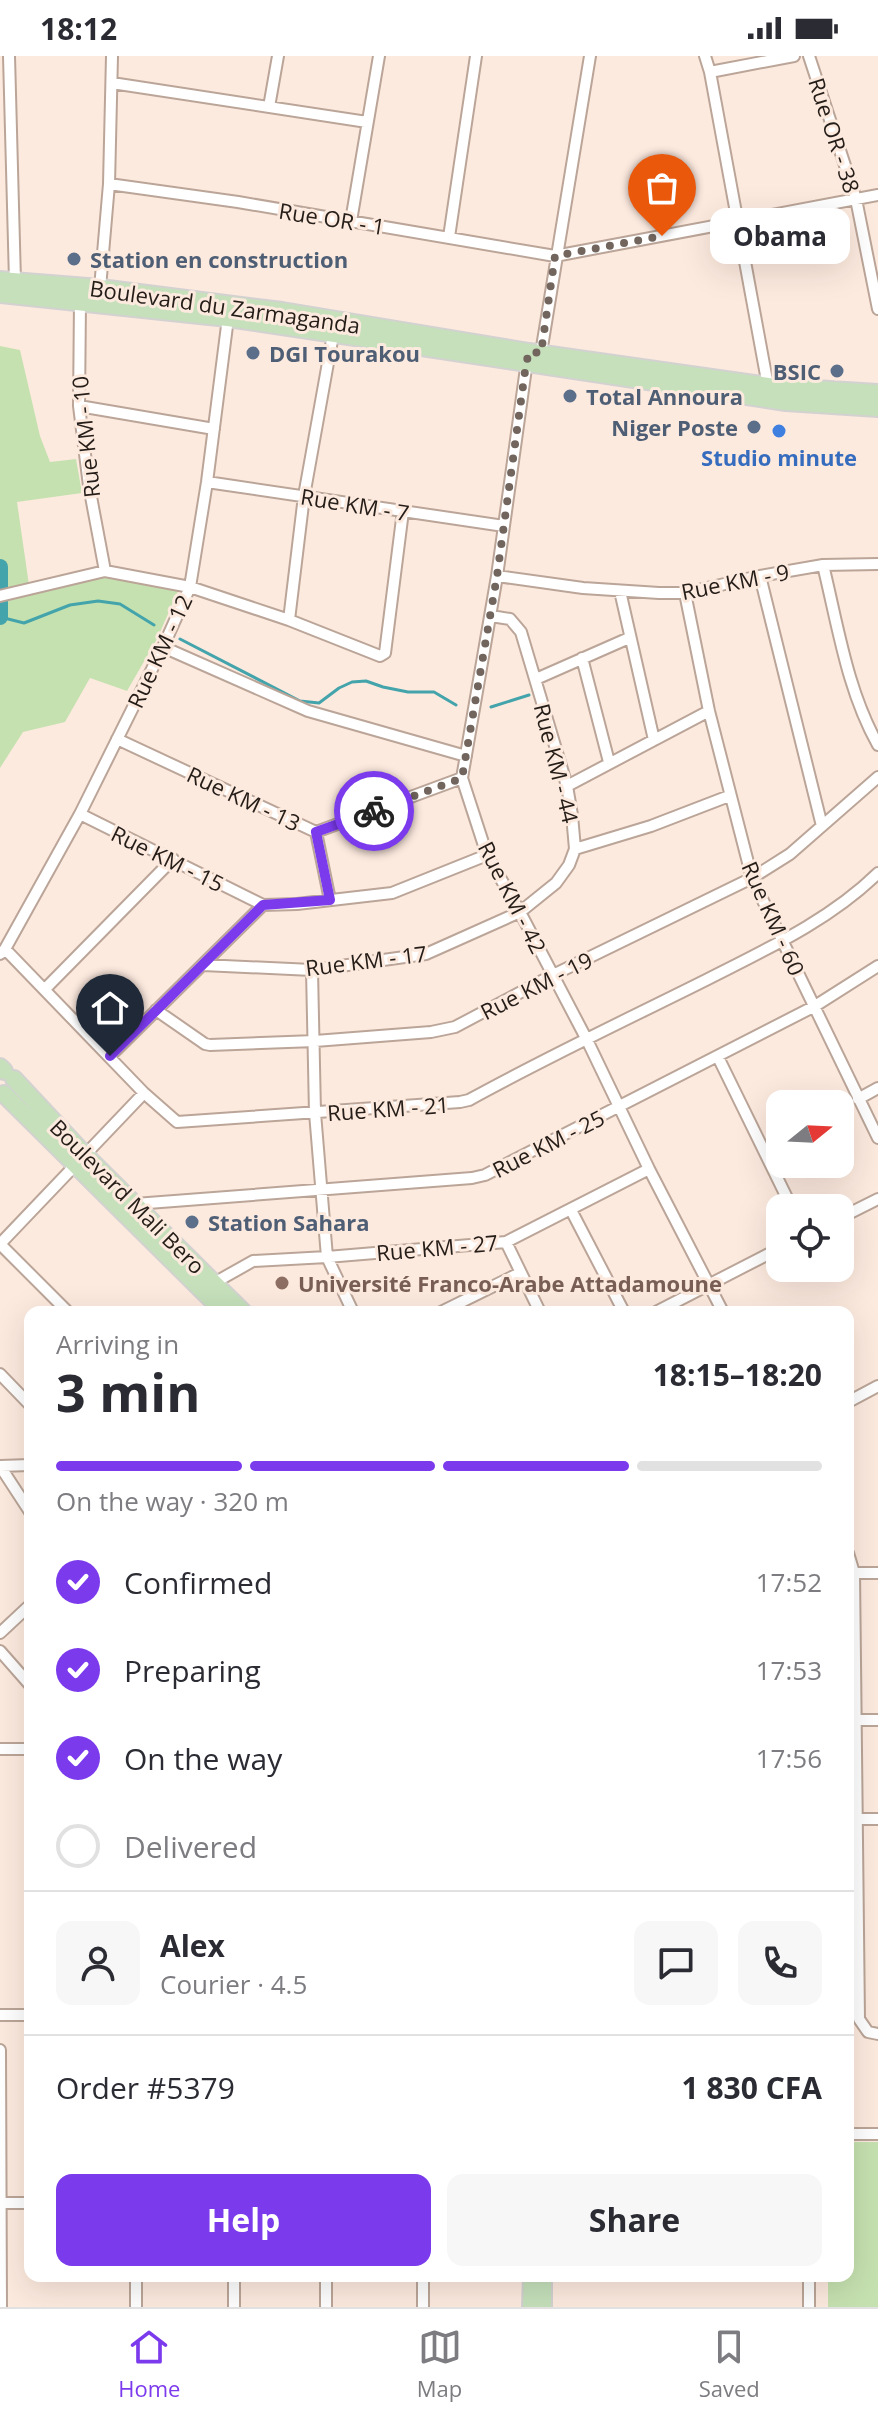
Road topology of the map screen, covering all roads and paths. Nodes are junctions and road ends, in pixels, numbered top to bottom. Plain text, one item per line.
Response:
1 (9, 56) edge
2 (112, 56) edge
3 (278, 56) edge
4 (379, 56) edge
5 (476, 56) edge
6 (590, 56) edge
7 (705, 56) edge
8 (794, 56) edge
9 (809, 56) edge
10 (710, 72) junction
11 (112, 83) junction
12 (269, 107) junction
13 (367, 122) junction
14 (109, 184) junction
15 (878, 195) edge
16 (856, 199) junction
17 (351, 221) junction
18 (737, 221) junction
19 (449, 237) junction
20 (555, 256) junction
21 (8, 281) edge
22 (100, 288) junction
23 (0, 294) edge
24 (80, 302) junction
25 (177, 305) junction
26 (878, 309) edge
27 (228, 318) junction
28 (333, 335) junction
29 (532, 356) junction
30 (768, 386) junction
31 (878, 393) edge
32 (79, 406) junction
33 (878, 408) edge
34 (214, 429) junction
35 (207, 482) junction
36 (304, 496) junction
37 (403, 511) junction
38 (504, 526) junction
39 (878, 564) edge
40 (823, 565) junction
41 (105, 571) junction
42 (497, 576) junction
43 (760, 576) junction
44 (190, 587) junction
45 (620, 591) junction
46 (685, 593) junction
47 (0, 596) edge
48 (491, 616) junction
49 (289, 620) junction
50 (629, 638) junction
51 (163, 647) junction
52 (582, 658) junction
53 (536, 679) junction
54 (709, 711) junction
55 (117, 739) junction
56 (654, 740) junction
57 (878, 745) edge
58 (466, 756) junction
59 (609, 762) junction
60 (878, 777) edge
61 (462, 778) junction
62 (567, 786) junction
63 (729, 796) junction
64 (80, 814) junction
65 (822, 826) junction
66 (316, 832) junction
67 (575, 849) junction
68 (487, 855) junction
69 (173, 859) junction
70 (878, 873) edge
71 (752, 878) junction
72 (330, 900) junction
73 (263, 905) junction
74 (520, 912) junction
75 (782, 941) junction
76 (3, 952) edge
77 (203, 965) junction
78 (878, 966) edge
79 (312, 970) junction
80 (553, 975) junction
81 (45, 989) junction
82 (815, 1006) junction
83 (156, 1010) junction
84 (587, 1040) junction
85 (315, 1041) junction
86 (110, 1056) junction
87 (718, 1057) junction
88 (4, 1072) edge
89 (878, 1088) edge
90 (2, 1093) edge
91 (144, 1093) junction
92 (858, 1099) junction
93 (621, 1106) junction
94 (315, 1113) junction
95 (878, 1138) edge
96 (81, 1160) junction
97 (649, 1169) junction
98 (322, 1188) junction
99 (785, 1194) edge
100 (878, 1199) edge
101 (135, 1204) junction
102 (571, 1210) junction
103 (854, 1211) edge
104 (162, 1242) junction
105 (506, 1242) junction
106 (0, 1244) edge
107 (766, 1255) edge
108 (327, 1257) junction
109 (179, 1259) junction
110 (520, 1273) junction
111 (214, 1283) junction
112 (709, 1284) junction
113 (62, 1306) edge
114 (219, 1306) edge
115 (237, 1306) edge
116 (350, 1306) edge
117 (453, 1306) edge
118 (537, 1306) edge
119 (621, 1306) edge
120 (667, 1306) edge
121 (720, 1306) edge
122 (0, 1374) edge
123 (878, 1386) edge
124 (24, 1399) edge
125 (854, 1399) edge
126 (24, 1465) edge
127 (0, 1466) edge
128 (24, 1503) edge
129 (854, 1571) edge
130 (878, 1573) edge
131 (24, 1611) edge
132 (0, 1633) edge
133 (0, 1651) edge
134 (24, 1678) edge
135 (854, 1720) edge
136 (878, 1720) edge
137 (0, 1749) edge
138 (24, 1749) edge
139 (854, 1819) edge
140 (878, 1819) edge
141 (0, 2015) edge
142 (24, 2015) edge
143 (854, 2019) edge
144 (873, 2033) edge
145 (0, 2050) edge
146 (854, 2134) edge
147 (878, 2134) edge
148 (1, 2203) edge
149 (24, 2203) edge
150 (136, 2282) edge
151 (234, 2282) edge
152 (326, 2282) edge
153 (423, 2282) edge
154 (532, 2282) edge
155 (543, 2282) edge
156 (809, 2282) edge
157 (1, 2307) edge
158 (136, 2307) edge
159 (234, 2307) edge
160 (326, 2307) edge
161 (423, 2307) edge
162 (531, 2307) edge
163 (543, 2307) edge
164 (809, 2307) edge

1 - 21 street
2 - 11 street
3 - 12 street
4 - 13 street
5 - 19 street
6 - 20 street, Rue KM - 42
7 - 10 street
8 - 10 street
9 - 16 street, Rue OR - 38
10 - 18 street
11 - 12 street
11 - 14 street
12 - 13 street
13 - 17 street
14 - 17 street, Rue OR - 1
14 - 22 street
15 - 16 street
16 - 18 street
16 - 26 street, Rue OR - 38
17 - 19 street, Rue OR - 1
18 - 20 street
18 - 30 street
19 - 20 street, Rue OR - 1
20 - 29 street, Rue KM - 42
21 - 22 main road, Boulevard du Zarmaganda
22 - 25 main road, Boulevard du Zarmaganda
23 - 24 main road, Boulevard du Zarmaganda
24 - 25 main road, Boulevard du Zarmaganda
24 - 32 street, Rue KM - 10
25 - 27 main road, Boulevard du Zarmaganda
25 - 29 main road, Boulevard du Zarmaganda
27 - 28 main road, Boulevard du Zarmaganda
27 - 34 street, Rue KM - 12
28 - 29 main road, Boulevard du Zarmaganda
28 - 36 street
29 - 30 main road, Boulevard du Zarmaganda
29 - 33 main road, Boulevard du Zarmaganda
29 - 38 street, Rue KM - 42
30 - 31 main road, Boulevard du Zarmaganda
32 - 34 street
32 - 41 street, Rue KM - 10
34 - 35 street, Rue KM - 12
35 - 36 street, Rue KM - 7
35 - 44 street, Rue KM - 12
36 - 37 street, Rue KM - 7
36 - 49 street
37 - 38 street, Rue KM - 7
37 - 49 street
38 - 42 street, Rue KM - 42
39 - 40 street, Rue KM - 9
40 - 43 street, Rue KM - 9
40 - 57 street
41 - 44 street
41 - 47 street
42 - 45 street, Rue KM - 9
42 - 48 street, Rue KM - 42
43 - 46 street, Rue KM - 9
43 - 65 street
44 - 49 street
44 - 51 street, Rue KM - 12
45 - 46 street, Rue KM - 9
45 - 50 street
46 - 54 street, Rue KM - 60
48 - 53 street, Rue KM - 44
48 - 58 street, Rue KM - 42
50 - 52 street
50 - 56 street
51 - 55 street, Rue KM - 12
51 - 58 street
52 - 53 street
52 - 59 street
53 - 62 street, Rue KM - 44
54 - 56 street
54 - 63 street, Rue KM - 60
55 - 64 street, Rue KM - 12
55 - 66 street, Rue KM - 13
56 - 59 street
58 - 61 street, Rue KM - 42
59 - 62 street
60 - 65 street, Rue KM - 19
61 - 66 street, Rue KM - 13
61 - 68 street, Rue KM - 42
62 - 67 street, Rue KM - 44
63 - 67 street
63 - 71 street, Rue KM - 60
64 - 69 street, Rue KM - 15
64 - 76 street, Rue KM - 12
65 - 71 street, Rue KM - 19
66 - 72 street
67 - 74 street, Rue KM - 44
68 - 72 street
68 - 74 street, Rue KM - 42
69 - 73 street, Rue KM - 15
69 - 81 street
70 - 75 street, Rue KM - 21
71 - 75 street, Rue KM - 60
71 - 80 street, Rue KM - 19
72 - 73 street
73 - 77 street
74 - 79 street, Rue KM - 17
74 - 80 street, Rue KM - 42
75 - 82 street, Rue KM - 60
75 - 84 street, Rue KM - 21
76 - 81 street, Rue KM - 21
77 - 79 street, Rue KM - 17
77 - 83 street
78 - 82 street, Rue KM - 25
79 - 85 street
80 - 84 street, Rue KM - 42
80 - 85 street, Rue KM - 19
81 - 86 street, Rue KM - 21
82 - 87 street, Rue KM - 25
82 - 92 street, Rue KM - 60
83 - 85 street, Rue KM - 19
83 - 86 street
84 - 93 street, Rue KM - 42
84 - 94 street, Rue KM - 21
85 - 94 street
86 - 91 street, Rue KM - 21
87 - 93 street, Rue KM - 25
87 - 99 street
88 - 90 main road
88 - 96 main road, Boulevard Mali Bero
89 - 92 street
90 - 96 main road, Boulevard Mali Bero
91 - 94 street, Rue KM - 21
91 - 96 street
92 - 95 street, Rue KM - 60
93 - 97 street, Rue KM - 42
93 - 98 street, Rue KM - 25
94 - 98 street
96 - 101 main road, Boulevard Mali Bero
96 - 104 main road, Boulevard Mali Bero
96 - 106 street
97 - 102 street, Rue KM - 27
97 - 112 street, Rue KM - 42
98 - 101 street, Rue KM - 25
98 - 108 street
100 - 103 street
101 - 104 main road, Boulevard Mali Bero
102 - 105 street, Rue KM - 27
102 - 119 street
104 - 109 main road, Boulevard Mali Bero
105 - 108 street, Rue KM - 27
105 - 110 street
106 - 113 street
107 - 112 street
108 - 111 street, Rue KM - 27
108 - 116 street
109 - 111 main road, Boulevard Mali Bero
109 - 114 main road, Boulevard Mali Bero
110 - 117 street
110 - 118 street
111 - 115 main road, Boulevard Mali Bero
112 - 120 street
112 - 121 street, Rue KM - 42
122 - 124 street
123 - 125 street
126 - 127 street
127 - 128 street
129 - 130 street
131 - 132 street
133 - 134 street
135 - 136 street
137 - 138 street
139 - 140 street
141 - 142 street
143 - 144 street
145 - 148 street
146 - 147 street
148 - 149 street
148 - 157 street
150 - 158 street
151 - 159 street
152 - 160 street
153 - 161 street
154 - 162 main road
155 - 163 main road
156 - 164 street

